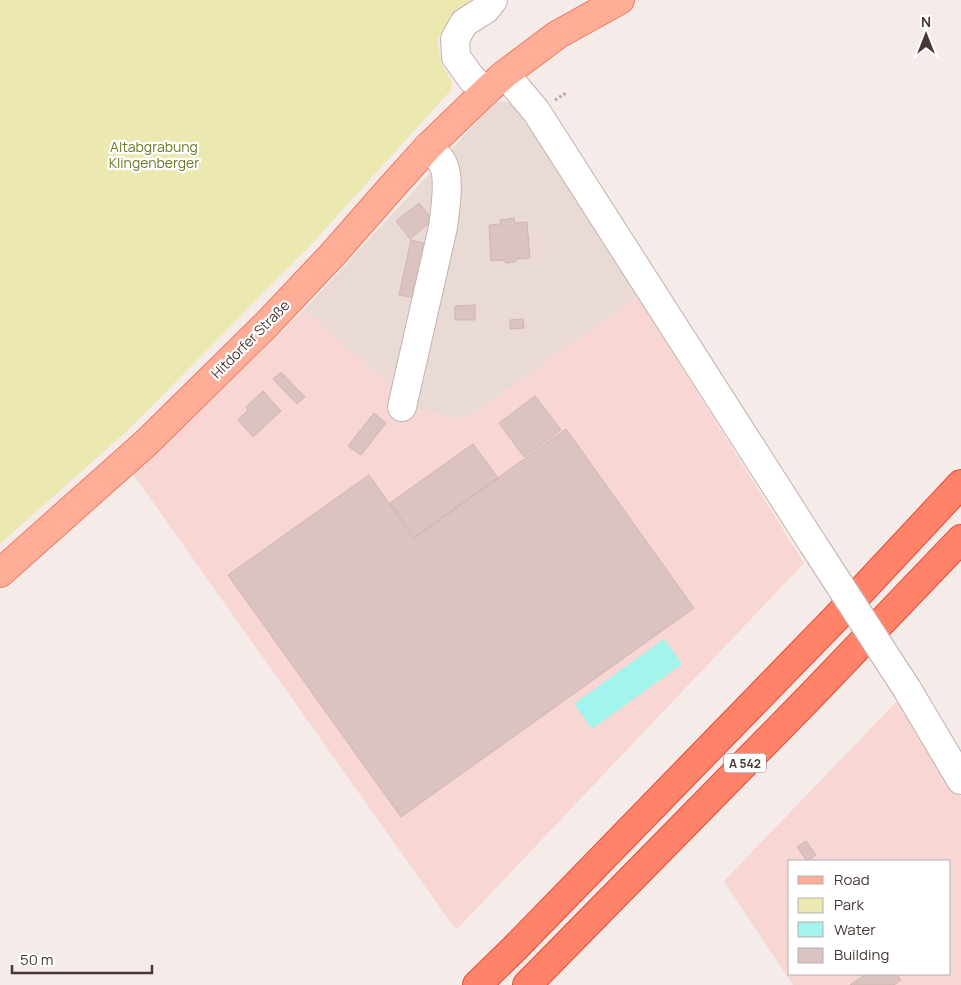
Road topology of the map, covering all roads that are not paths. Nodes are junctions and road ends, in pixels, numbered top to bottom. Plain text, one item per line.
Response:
1 (492, 0) edge
2 (620, 0) edge
3 (495, 82) junction
4 (428, 147) junction
5 (402, 407) dead end
6 (961, 484) edge
7 (961, 539) edge
8 (0, 572) edge
9 (961, 780) edge
10 (477, 985) edge
11 (527, 985) edge

1 - 3 street
2 - 3 main road, Hitdorfer Straße
3 - 4 main road, Hitdorfer Straße
3 - 9 street, bridge
4 - 5 street
4 - 8 main road, Hitdorfer Straße
6 - 10 highway, A 542
7 - 11 highway, A 542

